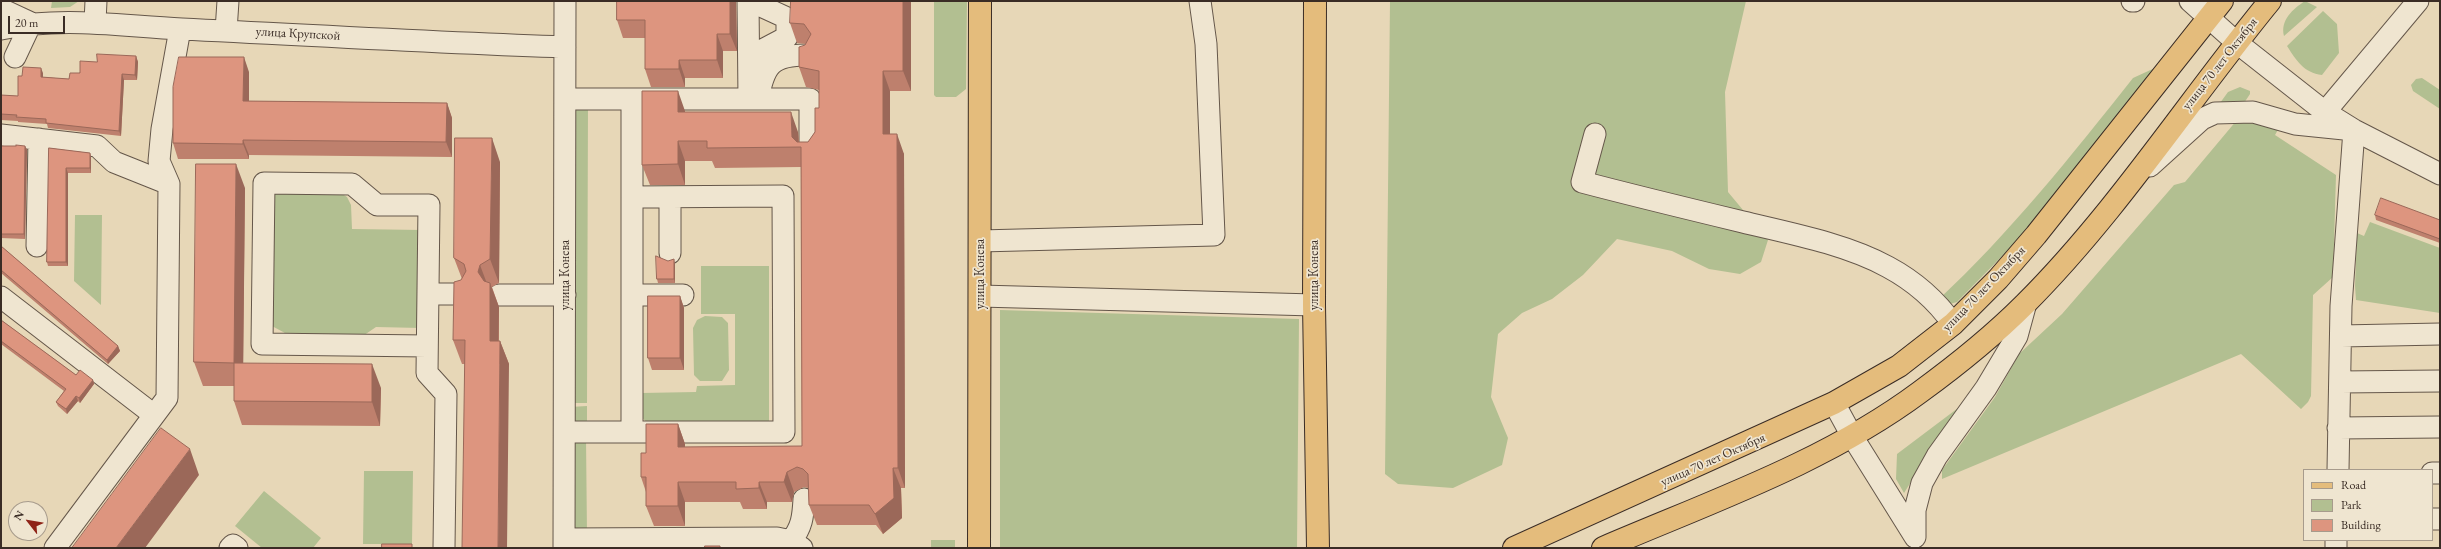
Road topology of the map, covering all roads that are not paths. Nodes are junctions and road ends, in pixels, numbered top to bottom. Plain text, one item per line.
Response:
1 (96, 1) edge
2 (228, 1) edge
3 (565, 1) edge
4 (749, 1) edge
5 (980, 1) edge
6 (1200, 1) edge
7 (1315, 1) edge
8 (2190, 1) edge
9 (2222, 1) edge
10 (2270, 1) edge
11 (2418, 1) edge
12 (1, 9) edge
13 (2208, 19) junction
14 (95, 22) junction
15 (31, 23) junction
16 (1, 29) edge
17 (180, 29) junction
18 (226, 31) junction
19 (2236, 42) junction
20 (565, 47) junction
21 (806, 55) edge
22 (15, 57) dead end
23 (749, 57) junction
24 (565, 99) junction
25 (632, 99) junction
26 (753, 99) junction
27 (2325, 112) junction
28 (2354, 130) junction
29 (1595, 134) dead end
30 (1, 135) edge
31 (39, 139) junction
32 (810, 152) edge
33 (2440, 174) edge
34 (169, 184) junction
35 (2120, 194) junction
36 (632, 197) junction
37 (670, 197) junction
38 (980, 241) junction
39 (36, 246) dead end
40 (670, 253) dead end
41 (428, 294) junction
42 (463, 294) edge
43 (499, 295) dead end
44 (565, 295) junction
45 (632, 295) junction
46 (683, 295) dead end
47 (980, 296) junction
48 (1, 297) edge
49 (2026, 303) junction
50 (1314, 305) junction
51 (1953, 324) junction
52 (2440, 334) edge
53 (2340, 336) junction
54 (427, 346) junction
55 (2440, 381) edge
56 (2340, 382) junction
57 (1834, 403) junction
58 (154, 415) junction
59 (2440, 427) edge
60 (2338, 428) junction
61 (565, 432) junction
62 (632, 432) junction
63 (1852, 436) junction
64 (2338, 469) edge
65 (804, 499) dead end
66 (1918, 542) edge
67 (564, 543) edge
68 (689, 543) edge
69 (787, 544) edge
70 (55, 548) edge
71 (230, 548) edge
72 (237, 548) edge
73 (444, 548) edge
74 (979, 548) edge
75 (1318, 548) edge
76 (1514, 548) edge
77 (1603, 548) edge

1 - 14 street
2 - 18 street
3 - 20 street, улица Конева
4 - 23 street
4 - 23 street
5 - 38 main road, улица Конева
6 - 38 street
7 - 50 main road, улица Конева
8 - 13 street
9 - 13 main road, улица 70 лет Октября
10 - 19 main road, улица 70 лет Октября
11 - 27 street
12 - 15 street, улица Крупской
13 - 19 street
13 - 51 main road, улица 70 лет Октября
14 - 15 street, улица Крупской
14 - 17 street, улица Крупской
15 - 16 street, улица Крупской
15 - 22 street
17 - 18 street, улица Крупской
17 - 34 street
18 - 20 street, улица Крупской
19 - 27 street
19 - 35 main road, улица 70 лет Октября
20 - 24 street, улица Конева
21 - 26 street
23 - 26 street
24 - 25 street
24 - 44 street, улица Конева
25 - 26 street
25 - 36 street
26 - 32 street
27 - 28 street
28 - 33 street
28 - 35 street
28 - 53 street
29 - 51 street
30 - 31 street
31 - 34 street
31 - 39 street
34 - 58 street
35 - 49 main road, улица 70 лет Октября
36 - 37 street
36 - 45 street
37 - 40 street
37 - 62 street
38 - 47 main road, улица Конева
41 - 42 street
41 - 54 street
41 - 54 street
43 - 44 street
44 - 61 street, улица Конева
45 - 46 street
45 - 62 street
47 - 50 street
47 - 74 main road, улица Конева
48 - 58 street
49 - 63 main road, улица 70 лет Октября
49 - 66 street
50 - 75 main road, улица Конева
51 - 57 main road, улица 70 лет Октября
52 - 53 street
53 - 56 street
54 - 73 street
55 - 56 street
56 - 60 street
57 - 63 street
57 - 76 main road, улица 70 лет Октября
58 - 70 street
59 - 60 street
60 - 64 street
61 - 62 street
61 - 67 street, улица Конева
63 - 66 street
63 - 77 main road, улица 70 лет Октября
65 - 69 street
67 - 68 street
68 - 69 street
71 - 72 street

